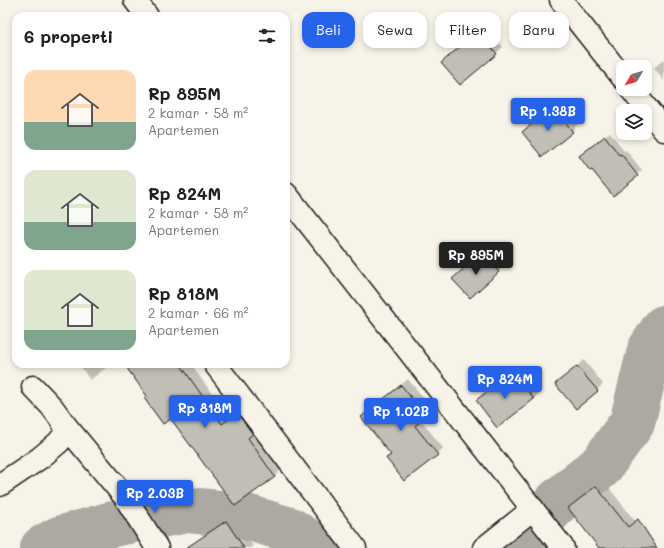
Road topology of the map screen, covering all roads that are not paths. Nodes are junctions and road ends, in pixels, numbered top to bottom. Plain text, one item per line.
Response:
1 (134, 0) edge
2 (561, 0) edge
3 (144, 12) edge
4 (616, 69) edge
5 (637, 96) edge
6 (664, 130) edge
7 (290, 199) edge
8 (218, 368) edge
9 (33, 387) dead end
10 (65, 424) junction
11 (0, 485) edge
12 (536, 513) junction
13 (157, 548) edge
14 (355, 548) edge
15 (484, 548) edge
16 (563, 548) edge

1 - 3 street
2 - 4 street
5 - 6 street
7 - 12 street
8 - 14 street
9 - 10 street
10 - 11 street
10 - 13 street
12 - 15 street
12 - 16 street

